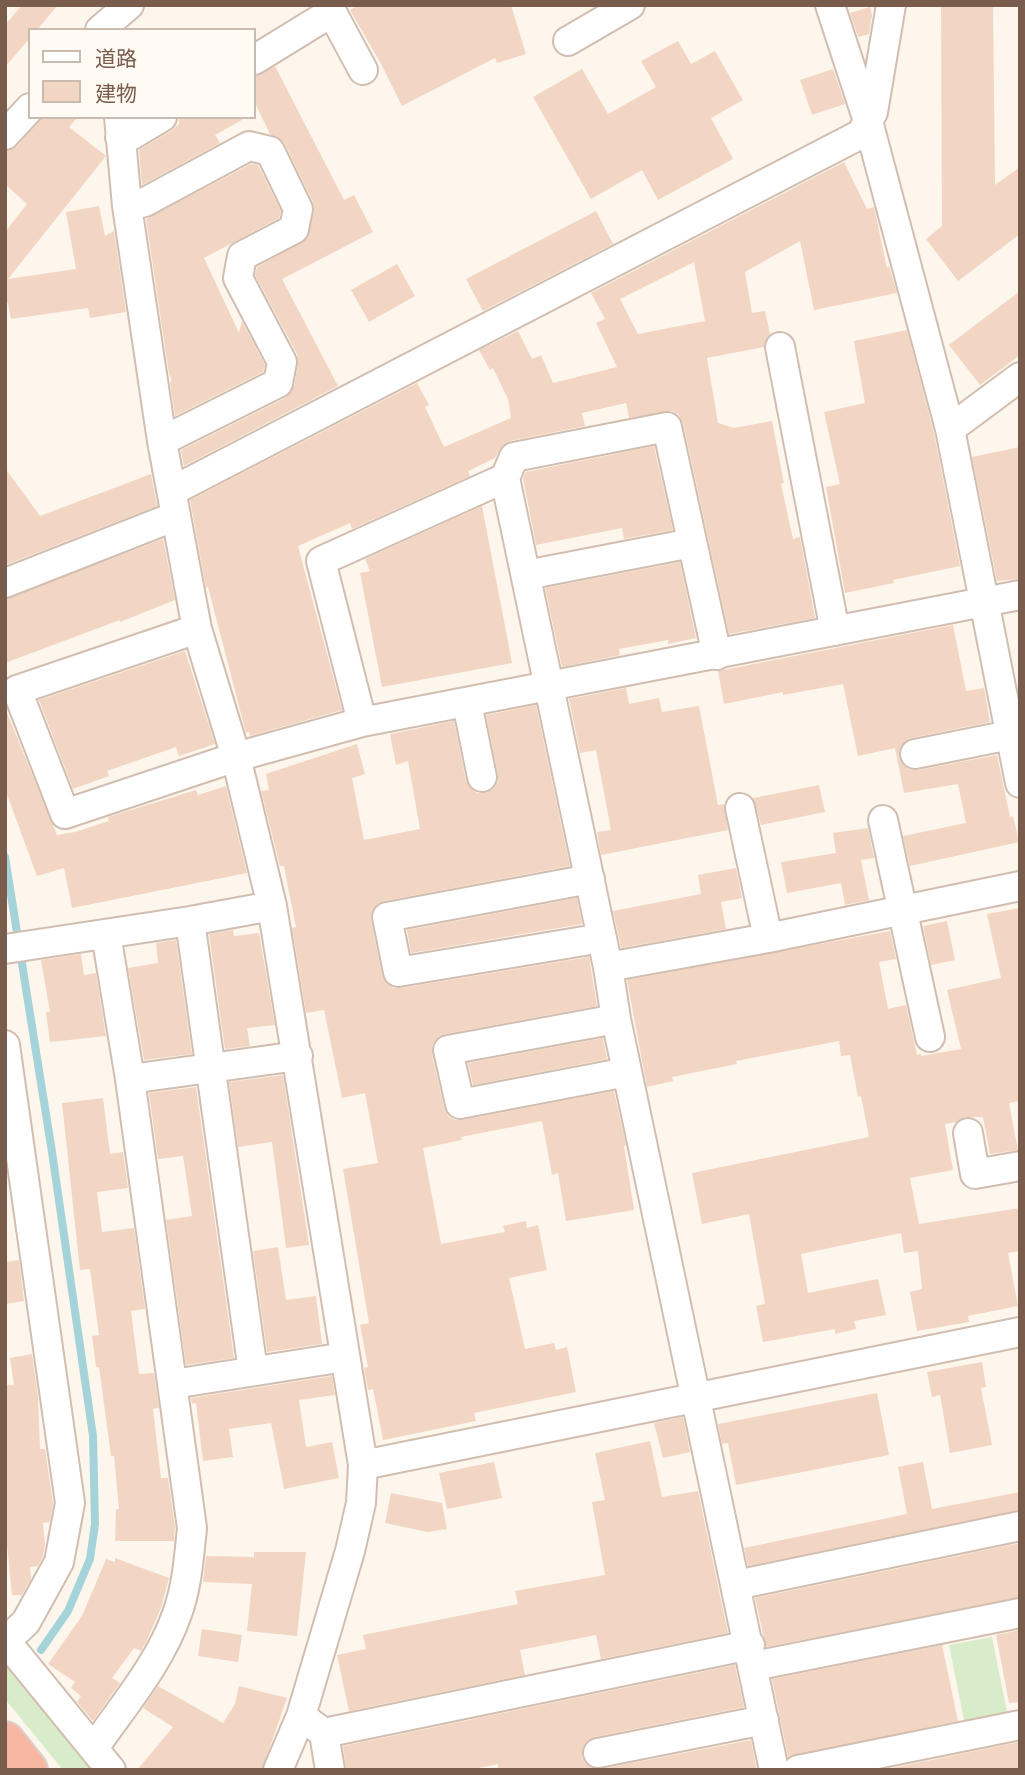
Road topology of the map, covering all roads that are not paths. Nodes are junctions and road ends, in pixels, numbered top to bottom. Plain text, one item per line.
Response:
1 (630, 5) edge
2 (830, 5) edge
3 (891, 5) edge
4 (330, 9) edge
5 (568, 41) dead end
6 (256, 60) edge
7 (363, 70) dead end
8 (28, 110) edge
9 (159, 119) edge
10 (868, 121) junction
11 (120, 127) edge
12 (5, 135) edge
13 (127, 206) junction
14 (780, 347) dead end
15 (1020, 377) edge
16 (950, 429) junction
17 (162, 441) junction
18 (505, 478) junction
19 (174, 503) junction
20 (692, 543) junction
21 (526, 575) junction
22 (5, 583) edge
23 (1020, 595) edge
24 (983, 601) junction
25 (197, 629) junction
26 (835, 631) junction
27 (717, 655) junction
28 (550, 687) junction
29 (1011, 693) edge
30 (467, 703) junction
31 (362, 722) junction
32 (1010, 734) junction
33 (915, 754) dead end
34 (236, 757) junction
35 (482, 777) dead end
36 (1020, 782) edge
37 (740, 808) dead end
38 (883, 820) dead end
39 (590, 879) junction
40 (1020, 886) edge
41 (272, 906) junction
42 (902, 911) junction
43 (190, 921) junction
44 (106, 934) junction
45 (602, 938) junction
46 (768, 938) junction
47 (18, 947) edge
48 (608, 967) junction
49 (616, 1019) junction
50 (930, 1037) dead end
51 (5, 1045) edge
52 (298, 1056) junction
53 (211, 1069) junction
54 (627, 1072) junction
55 (130, 1079) junction
56 (968, 1133) dead end
57 (1020, 1166) edge
58 (1020, 1332) edge
59 (345, 1357) junction
60 (253, 1371) junction
61 (173, 1384) junction
62 (694, 1397) junction
63 (363, 1465) junction
64 (1020, 1527) edge
65 (736, 1585) junction
66 (1020, 1613) edge
67 (6, 1640) edge
68 (752, 1656) junction
69 (301, 1716) junction
70 (764, 1720) junction
71 (1020, 1725) edge
72 (324, 1733) junction
73 (5, 1741) edge
74 (598, 1753) dead end
75 (102, 1759) edge
76 (28, 1770) edge
77 (278, 1770) edge
78 (330, 1770) edge
79 (774, 1770) edge
80 (798, 1770) edge

1 - 5 street
2 - 10 street
3 - 10 street
4 - 6 street
4 - 7 street
8 - 12 street
9 - 11 street
10 - 16 street
10 - 19 street
11 - 13 street
13 - 17 street
13 - 17 street
14 - 26 street
15 - 16 street
16 - 24 street
17 - 19 street
18 - 20 street
18 - 21 street
18 - 31 street
19 - 22 street
19 - 25 street
20 - 21 street
20 - 27 street
21 - 28 street
23 - 24 street
24 - 26 street
24 - 29 street
25 - 34 street
25 - 34 street
26 - 27 street
27 - 28 street
28 - 30 street
28 - 39 street
29 - 32 street
30 - 31 street
30 - 35 street
31 - 34 street
32 - 33 street
32 - 36 street
34 - 41 street
37 - 46 street
38 - 42 street
39 - 45 street
39 - 45 street
40 - 42 street
41 - 43 street
41 - 52 street
42 - 46 street
42 - 50 street
43 - 44 street
43 - 53 street
44 - 47 street
44 - 55 street
45 - 48 street
46 - 48 street
48 - 49 street
49 - 54 street
49 - 54 street
51 - 67 street
52 - 53 street
52 - 59 street
53 - 55 street
53 - 60 street
54 - 62 street
55 - 61 street
56 - 57 street
58 - 62 street
59 - 60 street
59 - 63 street
60 - 61 street
61 - 75 street
62 - 63 street
62 - 65 street
63 - 69 street
64 - 65 street
65 - 68 street
66 - 68 street
67 - 75 street
68 - 70 street
68 - 72 street
69 - 72 street
69 - 77 street
70 - 74 street
70 - 79 street
71 - 80 street
72 - 78 street
73 - 76 highway

